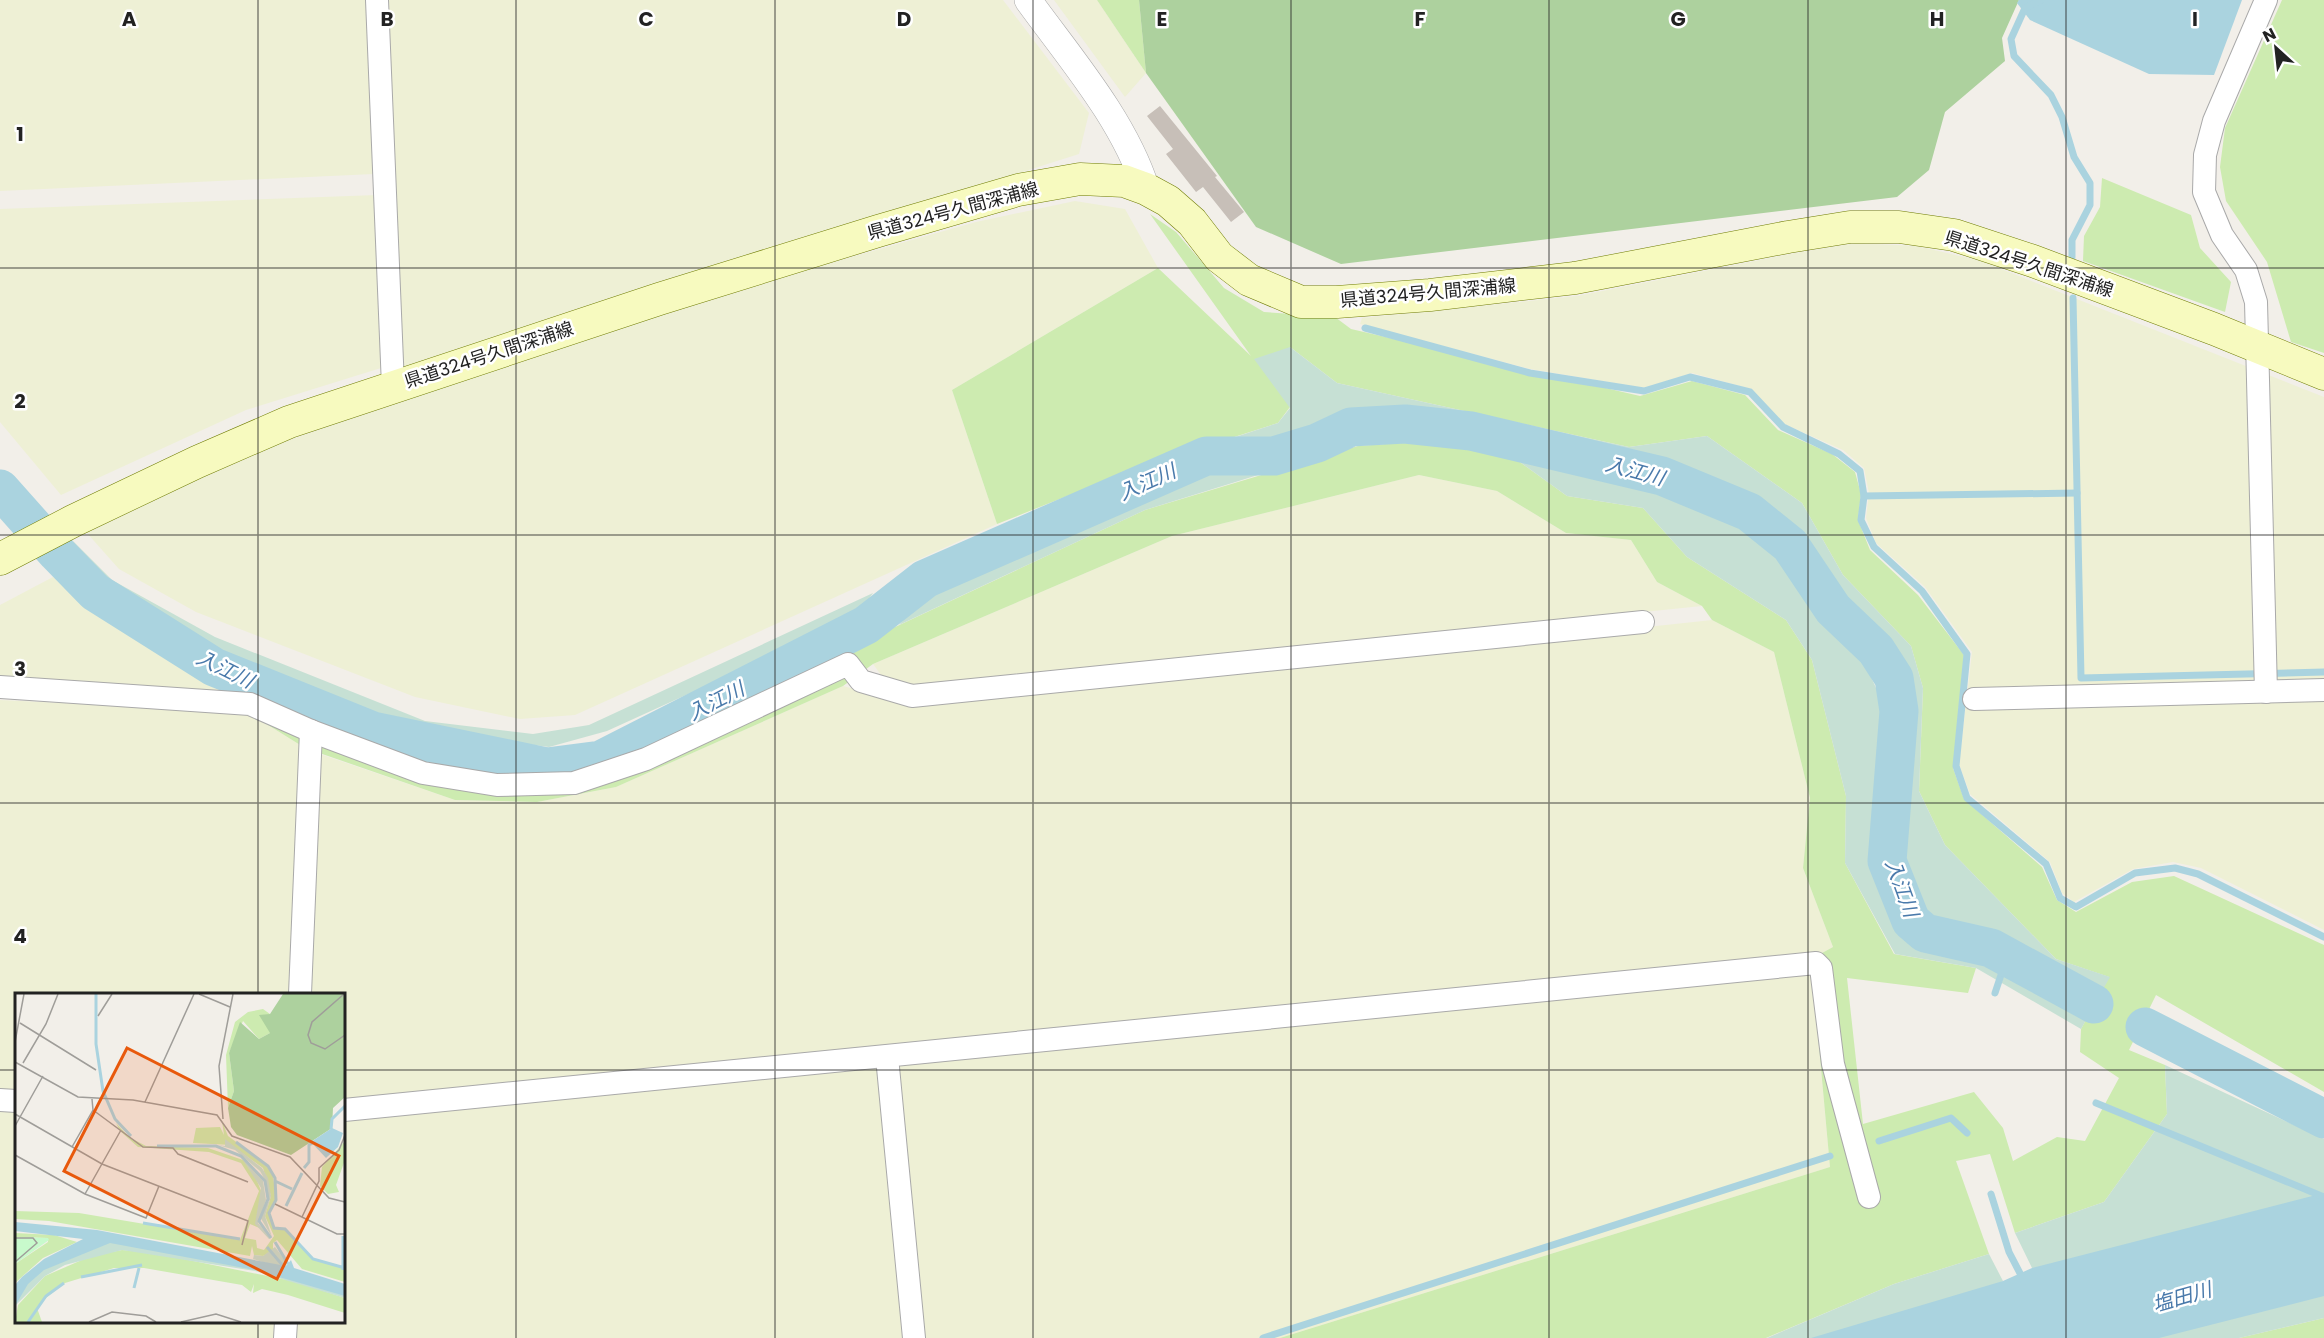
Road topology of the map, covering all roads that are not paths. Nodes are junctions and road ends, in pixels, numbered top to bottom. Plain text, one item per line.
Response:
1 (377, 0) edge
2 (1028, 0) edge
3 (2266, 0) edge
4 (1146, 189) junction
5 (2258, 349) junction
6 (2324, 374) edge
7 (393, 386) junction
8 (8, 555) edge
9 (1643, 621) dead end
10 (0, 687) edge
11 (2324, 690) edge
12 (2266, 692) junction
13 (1974, 699) dead end
14 (311, 731) junction
15 (300, 993) edge
16 (887, 1058) junction
17 (0, 1100) edge
18 (15, 1101) edge
19 (345, 1110) edge
20 (1869, 1197) dead end
21 (286, 1323) edge
22 (285, 1338) edge
23 (914, 1338) edge

1 - 7 street
2 - 4 street
3 - 5 street
4 - 5 main road, 県道324号久間深浦線
4 - 7 main road, 県道324号久間深浦線
5 - 6 main road, 県道324号久間深浦線
5 - 12 street
7 - 8 main road, 県道324号久間深浦線
9 - 14 street
10 - 14 street
11 - 12 street
12 - 13 street
14 - 15 street
16 - 19 street
16 - 20 street
16 - 23 street
17 - 18 street
21 - 22 street

